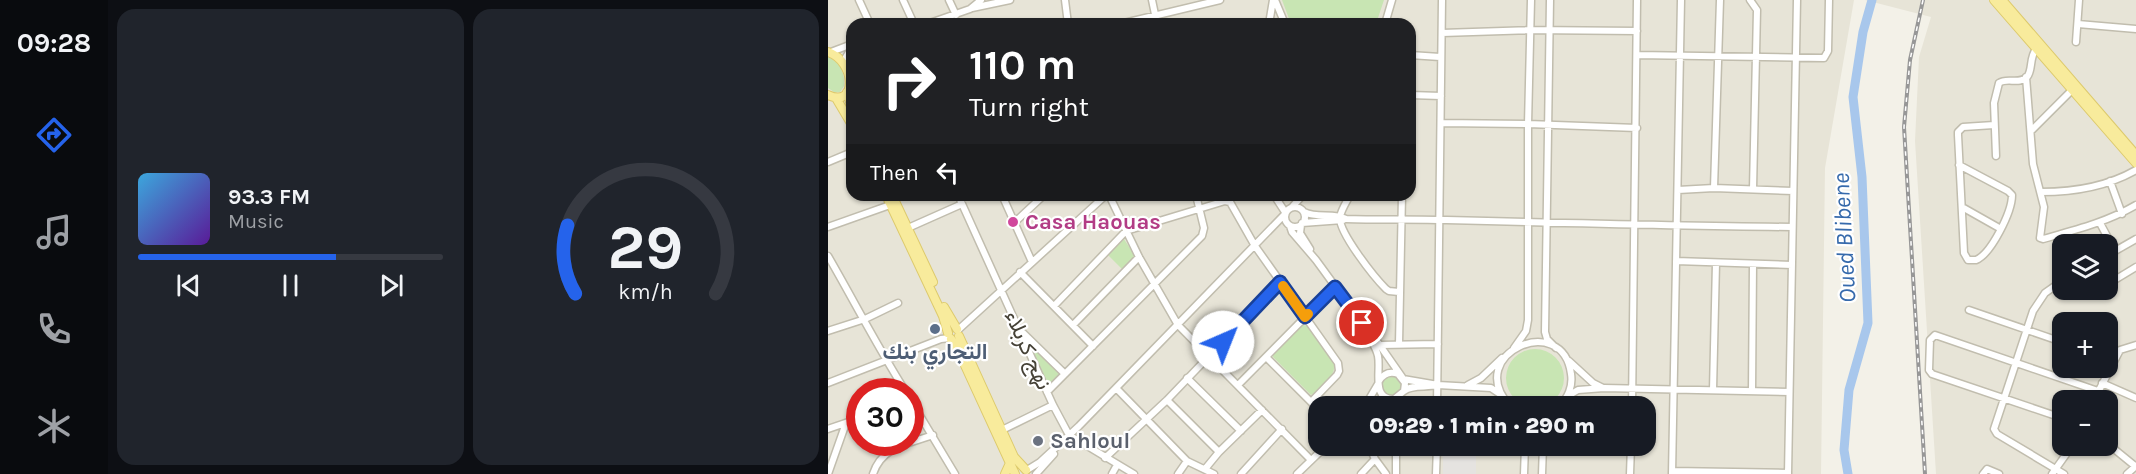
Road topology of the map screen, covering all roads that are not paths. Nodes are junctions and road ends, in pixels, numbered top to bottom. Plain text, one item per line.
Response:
1 (859, 0) edge
2 (903, 0) edge
3 (949, 0) edge
4 (981, 0) edge
5 (1010, 0) edge
6 (1065, 0) edge
7 (1152, 0) edge
8 (1220, 0) edge
9 (1274, 0) edge
10 (1392, 0) edge
11 (1442, 0) edge
12 (1531, 0) edge
13 (1550, 0) edge
14 (1637, 0) edge
15 (1681, 0) edge
16 (1720, 0) edge
17 (1750, 0) edge
18 (1797, 0) edge
19 (1828, 0) edge
20 (1994, 0) edge
21 (2002, 0) edge
22 (2079, 0) edge
23 (970, 9) junction
24 (956, 15) junction
25 (1156, 16) junction
26 (867, 18) edge
27 (911, 18) edge
28 (946, 18) edge
29 (1067, 18) edge
30 (1147, 18) edge
31 (1270, 18) edge
32 (1282, 18) edge
33 (1386, 18) edge
34 (2078, 24) junction
35 (2136, 29) edge
36 (1530, 30) junction
37 (1549, 31) junction
38 (1637, 31) junction
39 (1442, 33) junction
40 (2076, 42) dead end
41 (846, 47) edge
42 (2036, 49) junction
43 (829, 51) edge
44 (1416, 55) edge
45 (1637, 55) junction
46 (1680, 56) junction
47 (1440, 57) junction
48 (1718, 57) junction
49 (1756, 57) junction
50 (1796, 58) junction
51 (846, 66) edge
52 (2026, 77) junction
53 (2073, 88) junction
54 (1416, 95) edge
55 (1441, 96) junction
56 (832, 97) edge
57 (846, 117) edge
58 (1441, 123) junction
59 (1528, 124) junction
60 (1548, 125) junction
61 (1994, 125) junction
62 (1637, 128) junction
63 (2031, 131) junction
64 (846, 154) edge
65 (2136, 155) edge
66 (1996, 156) dead end
67 (828, 162) edge
68 (1959, 165) junction
69 (2136, 169) edge
70 (2110, 181) junction
71 (1714, 188) junction
72 (1753, 189) junction
73 (1678, 190) junction
74 (1793, 191) junction
75 (2041, 192) junction
76 (888, 201) edge
77 (895, 201) edge
78 (958, 201) edge
79 (960, 201) edge
80 (1005, 201) edge
81 (1037, 201) edge
82 (1100, 201) edge
83 (1110, 201) edge
84 (1197, 201) edge
85 (1278, 201) edge
86 (1298, 201) edge
87 (1303, 201) edge
88 (1348, 201) edge
89 (1402, 201) edge
90 (890, 205) junction
91 (2136, 205) edge
92 (1293, 206) junction
93 (1962, 207) junction
94 (1199, 210) junction
95 (1303, 210) junction
96 (1285, 213) junction
97 (2122, 214) junction
98 (1342, 219) junction
99 (1439, 220) junction
100 (1402, 221) junction
101 (1014, 222) junction
102 (1529, 223) junction
103 (1546, 223) junction
104 (2100, 223) junction
105 (1302, 224) junction
106 (1289, 225) junction
107 (1634, 226) junction
108 (1677, 226) junction
109 (828, 227) edge
110 (1792, 227) junction
111 (908, 228) junction
112 (2001, 228) junction
113 (1126, 231) junction
114 (1270, 231) junction
115 (2106, 234) edge
116 (2136, 239) edge
117 (1255, 246) junction
118 (2118, 249) edge
119 (828, 256) edge
120 (1139, 257) junction
121 (1316, 260) junction
122 (1676, 261) junction
123 (1032, 262) junction
124 (1716, 263) junction
125 (1753, 264) junction
126 (1792, 265) junction
127 (2136, 267) edge
128 (1020, 272) junction
129 (2118, 278) edge
130 (1280, 282) junction
131 (1154, 284) junction
132 (1335, 287) junction
133 (2052, 288) edge
134 (1000, 290) junction
135 (1399, 292) junction
136 (898, 303) dead end
137 (1054, 306) junction
138 (1969, 309) dead end
139 (1305, 317) junction
140 (865, 319) junction
141 (1362, 323) junction
142 (1073, 325) junction
143 (1178, 325) junction
144 (1019, 329) junction
145 (2027, 329) junction
146 (828, 330) edge
147 (958, 332) junction
148 (947, 337) junction
149 (2052, 338) edge
150 (1399, 344) junction
151 (1438, 344) junction
152 (1380, 345) junction
153 (1093, 346) junction
154 (2135, 346) edge
155 (1514, 348) junction
156 (1556, 348) junction
157 (2118, 352) edge
158 (1507, 354) junction
159 (1209, 356) junction
160 (1266, 357) junction
161 (1565, 357) junction
162 (886, 360) junction
163 (2016, 362) junction
164 (1065, 374) junction
165 (897, 378) edge
166 (1187, 378) junction
167 (1402, 378) junction
168 (2104, 378) edge
169 (1379, 382) junction
170 (828, 383) edge
171 (2102, 383) junction
172 (1238, 385) junction
173 (1438, 385) junction
174 (1465, 386) junction
175 (1116, 388) junction
176 (1604, 388) junction
177 (1633, 389) junction
178 (1672, 390) junction
179 (1713, 390) junction
180 (2095, 390) edge
181 (2098, 390) edge
182 (1752, 391) junction
183 (1047, 392) junction
184 (1789, 392) junction
185 (1402, 393) junction
186 (1501, 394) joint
187 (1317, 396) edge
188 (1371, 396) edge
189 (1384, 396) edge
190 (1398, 396) edge
191 (1401, 396) edge
192 (1437, 396) edge
193 (1568, 396) joint
194 (1633, 396) edge
195 (2136, 398) edge
196 (1308, 399) edge
197 (2005, 399) junction
198 (1167, 400) junction
199 (1053, 405) junction
200 (1262, 410) junction
201 (2052, 415) edge
202 (1146, 419) junction
203 (924, 421) edge
204 (846, 423) joint
205 (828, 429) edge
206 (1002, 429) junction
207 (1282, 429) junction
208 (1241, 431) junction
209 (933, 435) junction
210 (1069, 435) junction
211 (1219, 452) junction
212 (2118, 452) edge
213 (1315, 456) edge
214 (1374, 456) edge
215 (1396, 456) edge
216 (1437, 456) edge
217 (1525, 456) edge
218 (1543, 456) edge
219 (1631, 456) edge
220 (2065, 456) edge
221 (1105, 458) junction
222 (1375, 459) junction
223 (1311, 460) junction
224 (1187, 461) junction
225 (1010, 463) junction
226 (1117, 465) junction
227 (2136, 466) edge
228 (1205, 469) junction
229 (2054, 471) edge
230 (1672, 472) edge
231 (1020, 473) edge
232 (1711, 473) edge
233 (1750, 473) edge
234 (1788, 473) edge
235 (828, 474) edge
236 (873, 474) edge
237 (955, 474) edge
238 (1005, 474) edge
239 (1036, 474) edge
240 (1112, 474) edge
241 (1134, 474) edge
242 (1178, 474) edge
243 (1214, 474) edge
244 (1241, 474) edge
245 (1297, 474) edge
246 (1361, 474) edge
247 (1386, 474) edge
248 (1396, 474) edge
249 (1436, 474) edge
250 (1524, 474) edge
251 (1542, 474) edge
252 (1630, 474) edge
253 (1983, 474) edge
254 (1999, 474) edge
255 (2064, 474) edge
256 (2127, 474) edge

1 - 26 street
2 - 27 street
3 - 24 street
4 - 23 street
5 - 23 street
6 - 29 street
7 - 25 street
8 - 25 street
9 - 31 street
9 - 32 street
10 - 33 street
11 - 39 street
12 - 36 street
13 - 37 street
14 - 38 street
15 - 46 street
16 - 48 street
17 - 49 street
18 - 50 street
19 - 50 street
20 - 42 main road
21 - 53 main road
22 - 34 street
23 - 24 street
24 - 28 street
25 - 30 street
34 - 35 street
34 - 40 street
36 - 37 street
36 - 39 street
36 - 59 street
37 - 38 street
37 - 60 street
38 - 45 street
39 - 47 street
41 - 43 street
42 - 52 street
42 - 53 main road
43 - 51 main road
44 - 47 street
45 - 46 street
45 - 62 street
46 - 48 street
46 - 73 street
47 - 55 street
48 - 49 street
48 - 71 street
49 - 50 street
49 - 72 street
50 - 74 street
52 - 61 street
52 - 63 street
53 - 63 street
53 - 65 main road
53 - 69 main road
54 - 55 street
55 - 58 street
56 - 57 main road
58 - 59 street
58 - 99 street
59 - 60 street
59 - 102 street
60 - 62 street
60 - 103 street
61 - 66 street
61 - 68 street
62 - 107 street
63 - 75 street
64 - 67 street
68 - 93 street
68 - 112 street
69 - 70 street
70 - 75 street
70 - 97 street
71 - 72 street
71 - 73 street
72 - 74 street
73 - 108 street
74 - 110 street
75 - 104 street
76 - 90 main road
77 - 111 main road
78 - 111 street
79 - 134 street, نهج كربلاء
80 - 101 street
81 - 101 street
82 - 123 street
83 - 113 street
84 - 94 street
85 - 96 street
86 - 92 street
87 - 95 street
88 - 98 street
89 - 100 street
90 - 109 street
90 - 148 main road
91 - 97 street
92 - 95 street
92 - 96 street
93 - 112 street
93 - 112 street
94 - 113 street
94 - 117 street
94 - 131 street
95 - 98 street
95 - 105 street
96 - 106 street
96 - 114 street
97 - 104 street
98 - 100 street
98 - 105 street
98 - 135 street
99 - 100 street
99 - 102 street
99 - 151 street
100 - 135 street
101 - 123 street
102 - 103 street
102 - 155 street
103 - 107 street
103 - 156 street
104 - 115 street
105 - 106 street
105 - 121 street
106 - 114 street
106 - 121 street
107 - 108 street
107 - 177 street
108 - 110 street
108 - 122 street
110 - 126 street
111 - 147 main road
113 - 120 street
113 - 137 street
114 - 117 street
116 - 118 street
117 - 130 street
117 - 143 street
119 - 140 street
120 - 131 street
120 - 142 street
121 - 132 street
122 - 124 street
122 - 178 street
123 - 128 street
124 - 125 street
124 - 179 street
125 - 126 street
125 - 182 street
126 - 184 street
127 - 129 street
128 - 134 street
128 - 137 street
130 - 139 street
130 - 159 street
131 - 143 street
131 - 153 street
132 - 139 street
132 - 141 street
133 - 145 street
134 - 144 street, نهج كربلاء
134 - 147 street
135 - 150 street
136 - 140 street
137 - 142 street
138 - 145 street
139 - 160 street
139 - 187 street
140 - 146 street
140 - 162 street
141 - 152 street
141 - 169 street
142 - 153 street
143 - 159 street
143 - 175 street
144 - 164 street
144 - 183 street, نهج كربلاء
145 - 149 street
145 - 163 street
147 - 148 main road
147 - 206 main road
148 - 162 street
148 - 225 main road
150 - 151 street
150 - 152 street
151 - 173 street
152 - 167 street
153 - 164 street
154 - 157 street
155 - 156 street
155 - 158 street
156 - 161 street
158 - 174 street
158 - 186 street
159 - 166 street
159 - 172 street
160 - 172 street
160 - 196 street
161 - 176 street
161 - 193 street
162 - 165 street
162 - 170 street
163 - 180 street
163 - 197 street
163 - 197 street
164 - 183 street
166 - 198 street
166 - 208 street
167 - 169 street
167 - 173 street
167 - 185 street
168 - 171 street
169 - 188 street
169 - 189 street
171 - 181 street
171 - 195 street
172 - 200 street
173 - 174 street
173 - 185 street
173 - 192 street
174 - 186 street
175 - 202 street
175 - 210 street
176 - 177 street
176 - 193 street
177 - 178 street
177 - 194 street
178 - 179 street
178 - 230 street
179 - 182 street
182 - 184 street
183 - 199 street, نهج كربلاء
184 - 234 street
185 - 190 street
185 - 191 street
197 - 201 street
197 - 229 street
198 - 202 street
198 - 211 street
199 - 206 street
199 - 210 street, نهج كربلاء
200 - 207 street
200 - 208 street
202 - 221 street
202 - 224 street
203 - 209 street
204 - 205 street
204 - 235 street
206 - 231 main road
207 - 223 street
207 - 244 street
208 - 211 street
209 - 236 street
209 - 237 street
210 - 221 street, نهج كربلاء
210 - 231 street
210 - 239 street
211 - 228 street
212 - 227 street
213 - 223 street
214 - 222 street
215 - 248 street
216 - 249 street
217 - 250 street
218 - 251 street
219 - 252 street
220 - 229 street
221 - 226 street, نهج كربلاء
222 - 246 street
222 - 247 street
223 - 245 street
224 - 228 street
224 - 242 street
225 - 231 main road
225 - 238 main road
226 - 240 street
226 - 241 street, نهج كربلاء
227 - 256 street
228 - 243 street
229 - 255 street
230 - 232 street
232 - 233 street
233 - 234 street
253 - 254 street

